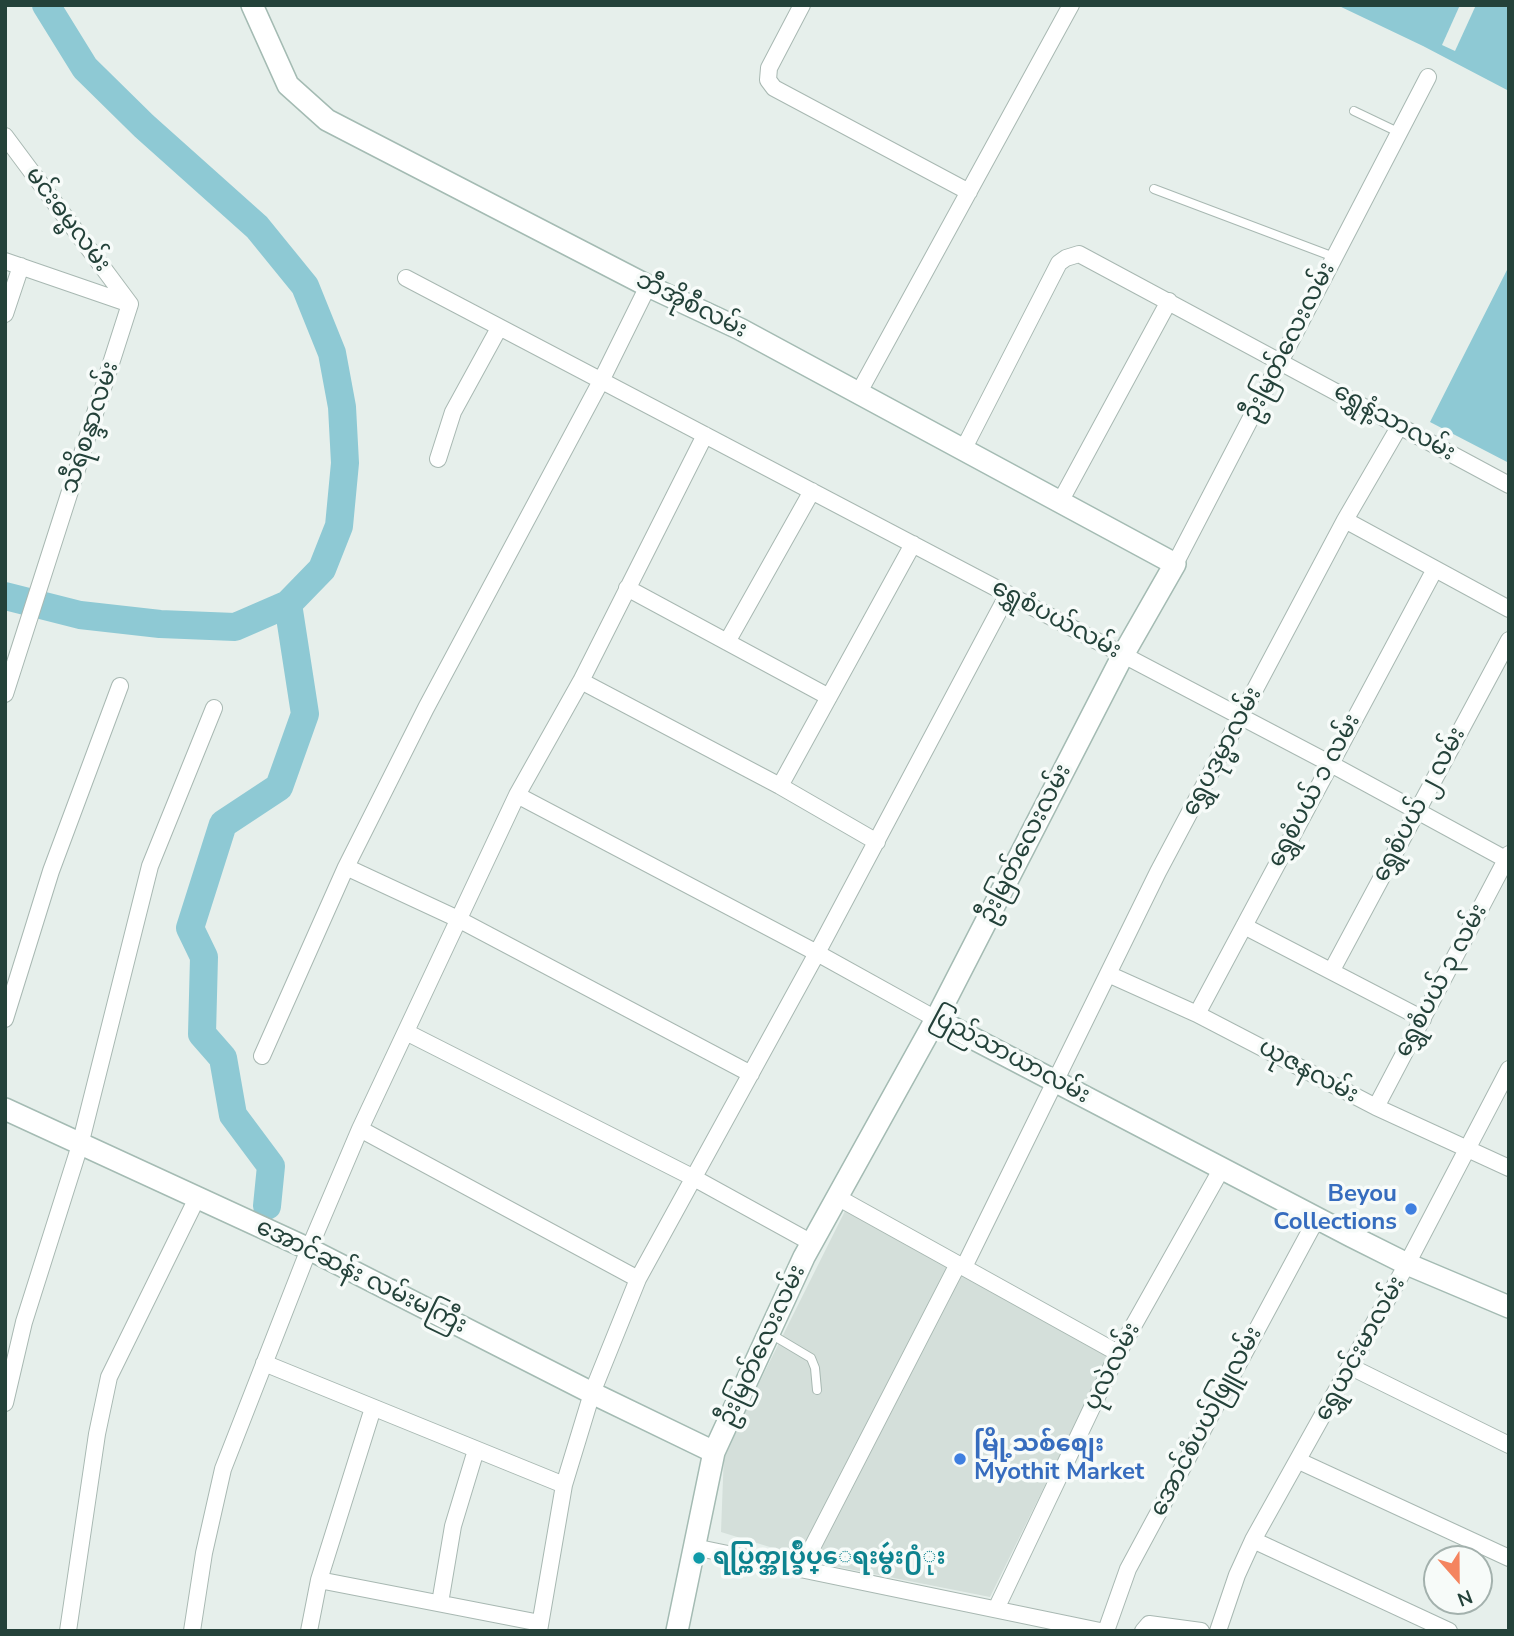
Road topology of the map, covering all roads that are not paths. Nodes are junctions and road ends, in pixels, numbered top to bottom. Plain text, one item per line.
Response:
1 (252, 5) edge
2 (802, 5) edge
3 (1071, 5) edge
4 (1428, 77) dead end
5 (1354, 111) dead end
6 (1398, 132) junction
7 (5, 136) edge
8 (1154, 189) dead end
9 (969, 192) junction
10 (1334, 257) junction
11 (13, 263) edge
12 (406, 278) dead end
13 (648, 286) junction
14 (1169, 301) junction
15 (130, 304) junction
16 (5, 314) edge
17 (499, 328) junction
18 (1280, 360) junction
19 (601, 381) junction
20 (858, 394) junction
21 (1399, 427) junction
22 (705, 435) junction
23 (963, 450) junction
24 (438, 458) dead end
25 (1509, 485) edge
26 (812, 491) junction
27 (1060, 502) junction
28 (1345, 520) junction
29 (913, 544) junction
30 (1175, 564) junction
31 (1435, 569) junction
32 (627, 588) junction
33 (1008, 594) junction
34 (1509, 609) edge
35 (1509, 640) edge
36 (727, 642) junction
37 (1124, 655) junction
38 (581, 681) junction
39 (120, 686) dead end
40 (5, 694) edge
41 (829, 697) junction
42 (214, 708) dead end
43 (1241, 718) junction
44 (1329, 763) junction
45 (780, 786) junction
46 (517, 796) junction
47 (1416, 811) junction
48 (877, 842) junction
49 (1508, 858) edge
50 (346, 867) junction
51 (458, 919) junction
52 (1244, 926) junction
53 (817, 953) junction
54 (1332, 970) junction
55 (1108, 974) junction
56 (1197, 1014) junction
57 (936, 1018) junction
58 (5, 1019) edge
59 (1423, 1019) junction
60 (405, 1032) junction
61 (262, 1056) dead end
62 (1509, 1069) edge
63 (751, 1074) junction
64 (1055, 1081) junction
65 (1376, 1107) junction
66 (5, 1109) edge
67 (360, 1129) junction
68 (80, 1145) junction
69 (1468, 1149) junction
70 (1222, 1168) junction
71 (1509, 1168) edge
72 (694, 1178) junction
73 (837, 1197) junction
74 (197, 1198) junction
75 (1317, 1218) junction
76 (812, 1243) junction
77 (309, 1249) junction
78 (1408, 1264) junction
79 (961, 1266) junction
80 (638, 1279) junction
81 (1509, 1307) edge
82 (769, 1333) junction
83 (1118, 1353) junction
84 (264, 1363) junction
85 (1351, 1367) junction
86 (817, 1390) dead end
87 (592, 1393) junction
88 (5, 1403) edge
89 (373, 1408) junction
90 (1509, 1445) edge
91 (476, 1450) junction
92 (714, 1452) junction
93 (1299, 1461) junction
94 (564, 1485) junction
95 (1253, 1540) junction
96 (694, 1547) junction
97 (1509, 1558) edge
98 (802, 1569) junction
99 (319, 1580) junction
100 (440, 1603) junction
101 (996, 1609) junction
102 (539, 1627) edge
103 (68, 1631) edge
104 (192, 1631) edge
105 (309, 1631) edge
106 (677, 1631) edge
107 (1100, 1631) edge
108 (1106, 1631) edge
109 (1143, 1631) edge
110 (1202, 1631) edge
111 (1219, 1631) edge
112 (1449, 1631) edge

1 - 13 main road, ဘီအိုစီလမ်း
2 - 9 street
3 - 9 street
4 - 6 street, ဦးမြတ်လေးလမ်း
5 - 6 lane
6 - 10 street, ဦးမြတ်လေးလမ်း
7 - 15 street, မင်းဓမ္မလမ်း
8 - 10 lane
9 - 20 street
10 - 18 street, ဦးမြတ်လေးလမ်း
11 - 15 street
11 - 16 street
12 - 17 street, ရွှေစံပယ်လမ်း
13 - 19 street
13 - 20 main road, ဘီအိုစီလမ်း
14 - 18 street, ရွှေနံ့သာလမ်း
14 - 23 street, ရွှေနံ့သာလမ်း
14 - 27 street
15 - 40 street, သီရိစန္ဒာလမ်း
17 - 19 street, ရွှေစံပယ်လမ်း
17 - 24 street
18 - 21 street, ရွှေနံ့သာလမ်း
18 - 30 street, ဦးမြတ်လေးလမ်း
19 - 22 street, ရွှေစံပယ်လမ်း
19 - 50 street
20 - 23 main road, ဘီအိုစီလမ်း
21 - 25 street, ရွှေနံ့သာလမ်း
21 - 28 street, ရွှေပဒုမ္မာလမ်း
22 - 26 street, ရွှေစံပယ်လမ်း
22 - 32 street
23 - 27 main road, ဘီအိုစီလမ်း
26 - 29 street, ရွှေစံပယ်လမ်း
26 - 36 street
27 - 30 main road, ဘီအိုစီလမ်း
28 - 31 street
28 - 43 street, ရွှေပဒုမ္မာလမ်း
29 - 33 street, ရွှေစံပယ်လမ်း
29 - 41 street
30 - 37 main road, ဦးမြတ်လေးလမ်း
31 - 34 street
31 - 44 street, ရွှေစံပယ် ၁ လမ်း
32 - 36 street
32 - 38 street
33 - 37 street, ရွှေစံပယ်လမ်း
33 - 48 street
35 - 47 street, ရွှေစံပယ် ၂ လမ်း
36 - 41 street
37 - 43 street, ရွှေစံပယ်လမ်း
37 - 57 main road, ဦးမြတ်လေးလမ်း
38 - 45 street
38 - 46 street
39 - 58 street
41 - 45 street
42 - 68 street
43 - 44 street, ရွှေစံပယ်လမ်း
43 - 55 street, ရွှေပဒုမ္မာလမ်း
44 - 47 street, ရွှေစံပယ်လမ်း
44 - 52 street, ရွှေစံပယ် ၁ လမ်း
45 - 48 street
46 - 51 street
46 - 53 street, ပြည်သာယာလမ်း
47 - 49 street, ရွှေစံပယ်လမ်း
47 - 54 street, ရွှေစံပယ် ၂ လမ်း
48 - 53 street
49 - 59 street, ရွှေစံပယ် ၃ လမ်း
50 - 51 street
50 - 61 street
51 - 60 street
51 - 63 street
52 - 54 street
52 - 56 street, ရွှေစံပယ် ၁ လမ်း
53 - 57 street, ပြည်သာယာလမ်း
53 - 63 street
54 - 59 street
55 - 56 street, ယုဇနလမ်း
55 - 64 street, ရွှေပဒုမ္မာလမ်း
56 - 65 street, ယုဇနလမ်း
57 - 64 main road, ပြည်သာယာလမ်း
57 - 73 main road, ဦးမြတ်လေးလမ်း
59 - 65 street, ရွှေစံပယ် ၃ လမ်း
60 - 67 street
60 - 72 street
62 - 69 street, ရွှေယင်းမာလမ်း
63 - 72 street
64 - 70 main road, ပြည်သာယာလမ်း
64 - 79 street, ရွှေပဒုမ္မာလမ်း
65 - 69 street, ယုဇနလမ်း
66 - 68 main road, အောင်ဆန်း လမ်းမကြီး
67 - 77 street
67 - 80 street
68 - 74 main road, အောင်ဆန်း လမ်းမကြီး
68 - 88 street
69 - 71 street, ယုဇနလမ်း
69 - 78 street, ရွှေယင်းမာလမ်း
70 - 75 main road, ပြည်သာယာလမ်း
70 - 83 street, ပုလဲလမ်း
72 - 76 street
72 - 80 street
73 - 76 main road, ဦးမြတ်လေးလမ်း
73 - 79 street
74 - 77 main road, အောင်ဆန်း လမ်းမကြီး
74 - 103 street
75 - 78 main road, ပြည်သာယာလမ်း
75 - 108 street, အောင်စံပယ်ဖြူလမ်း
76 - 82 main road, ဦးမြတ်လေးလမ်း
77 - 84 street
77 - 87 main road, အောင်ဆန်း လမ်းမကြီး
78 - 81 main road, ပြည်သာယာလမ်း
78 - 85 street, ရွှေယင်းမာလမ်း
79 - 83 street
79 - 98 street, ရွှေပဒုမ္မာလမ်း
80 - 87 street
82 - 86 lane
82 - 92 main road, ဦးမြတ်လေးလမ်း
83 - 101 street, ပုလဲလမ်း
84 - 89 street
84 - 104 street
85 - 90 street
85 - 93 street, ရွှေယင်းမာလမ်း
87 - 92 main road, အောင်ဆန်း လမ်းမကြီး
87 - 94 street
89 - 91 street
89 - 99 street
91 - 94 street
91 - 100 street
92 - 96 main road, ဦးမြတ်လေးလမ်း
93 - 95 street, ရွှေယင်းမာလမ်း
93 - 97 street
94 - 102 street
95 - 111 street, ရွှေယင်းမာလမ်း
95 - 112 street
96 - 98 street
96 - 106 main road, ဦးမြတ်လေးလမ်း
98 - 101 street
99 - 100 street
99 - 105 street
100 - 102 street
101 - 107 street
109 - 110 street

